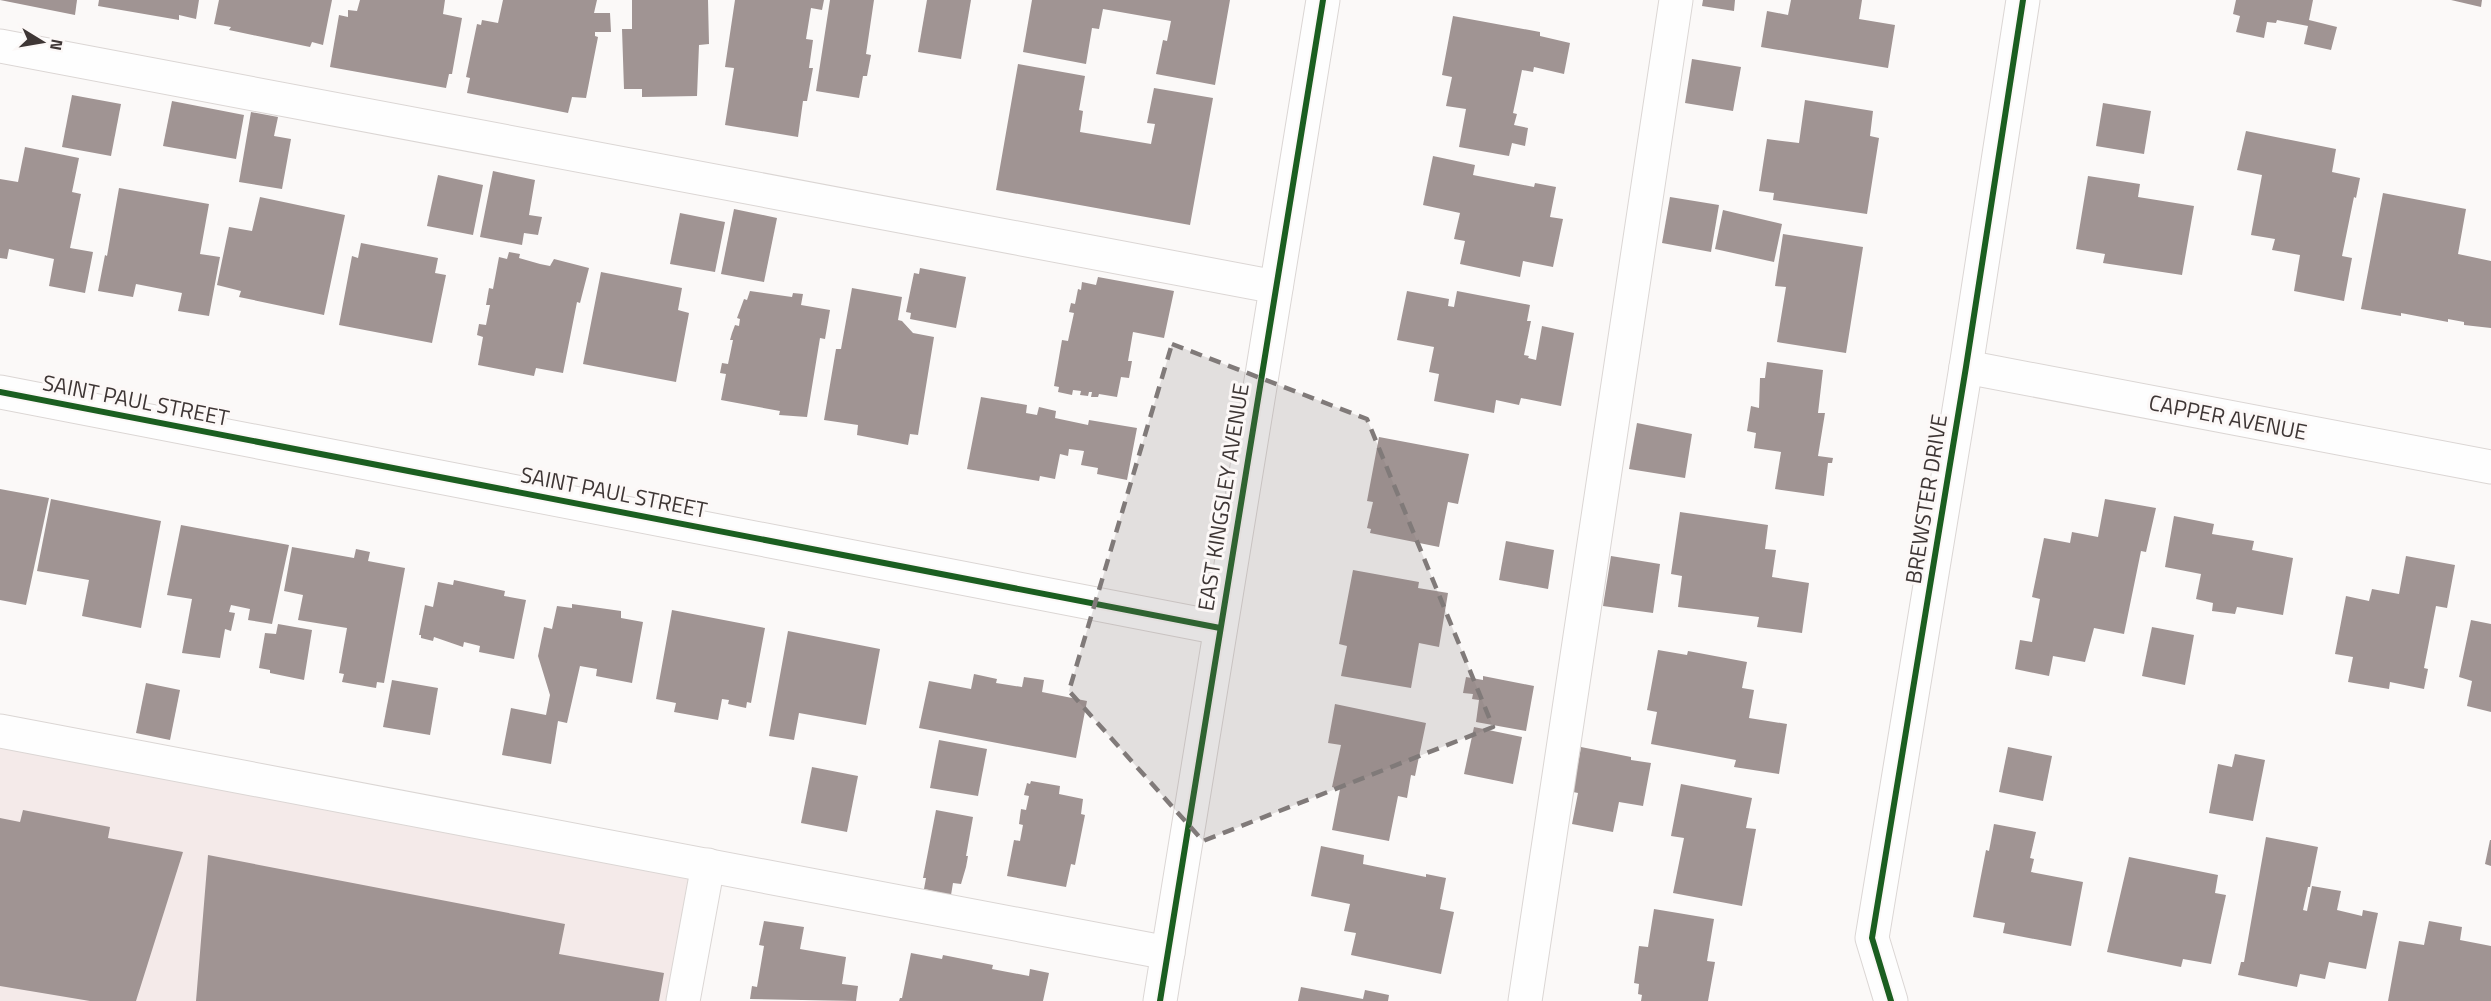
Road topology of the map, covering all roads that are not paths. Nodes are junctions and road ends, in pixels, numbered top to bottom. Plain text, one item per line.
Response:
1 (1323, 0) edge
2 (1676, 0) edge
3 (2023, 0) edge
4 (0, 46) edge
5 (1276, 287) junction
6 (1966, 367) junction
7 (0, 392) edge
8 (2491, 467) edge
9 (1220, 628) junction
10 (0, 731) edge
11 (708, 865) junction
12 (1168, 953) junction
13 (683, 1001) edge
14 (1160, 1001) edge
15 (1525, 1001) edge
16 (1891, 1001) edge

1 - 5 street, EAST KINGSLEY AVENUE
2 - 15 street
3 - 6 street, BREWSTER DRIVE
4 - 5 street
5 - 9 street, EAST KINGSLEY AVENUE
6 - 8 street, CAPPER AVENUE
6 - 16 street, BREWSTER DRIVE
7 - 9 street, SAINT PAUL STREET
9 - 12 street, EAST KINGSLEY AVENUE
10 - 11 street
11 - 12 street
11 - 13 street
12 - 14 street, EAST KINGSLEY AVENUE

